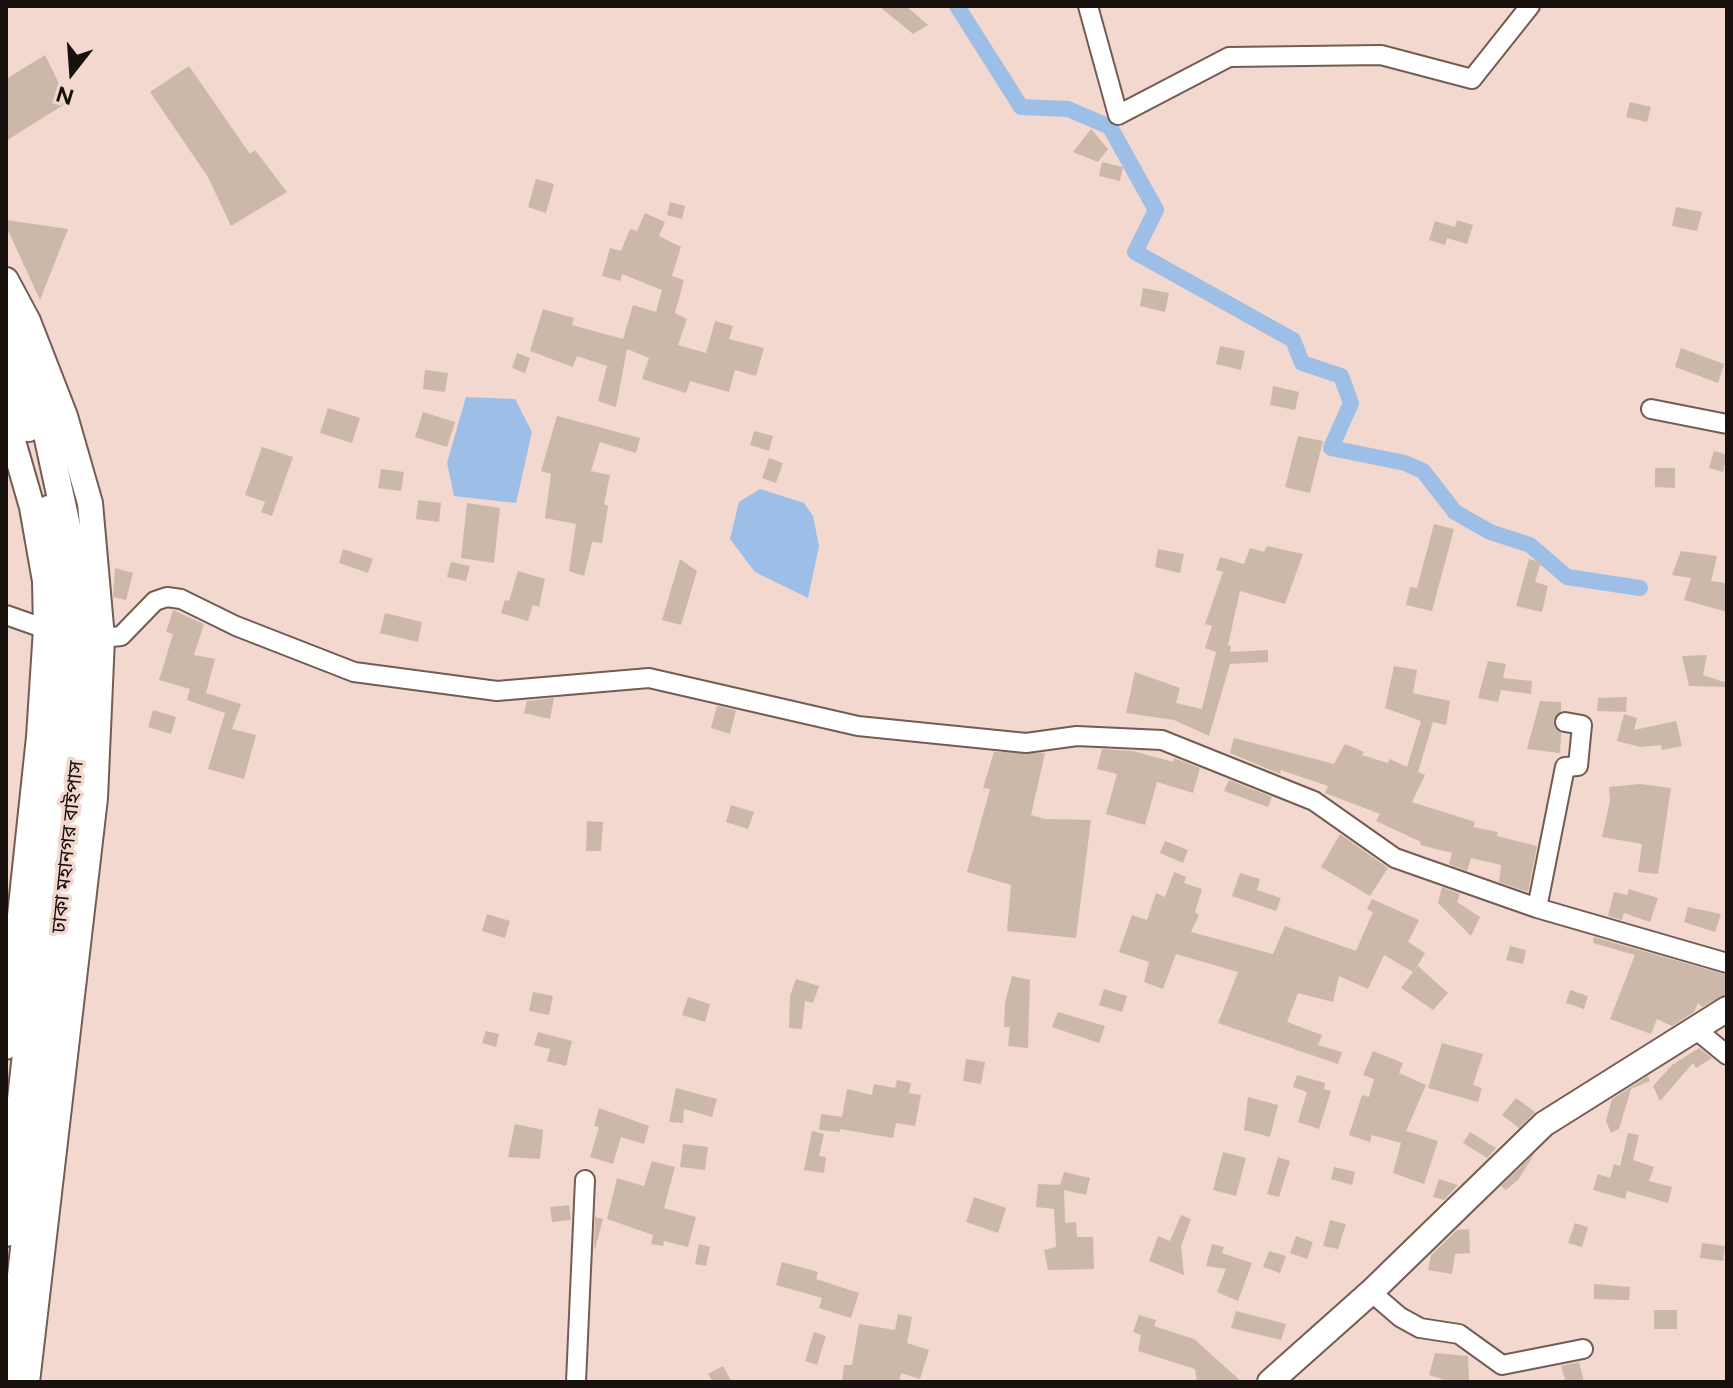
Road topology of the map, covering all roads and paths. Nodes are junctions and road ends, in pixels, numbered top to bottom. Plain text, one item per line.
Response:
1 (1088, 6) edge
2 (1530, 6) edge
3 (6, 280) edge
4 (6, 321) edge
5 (6, 371) edge
6 (1651, 409) dead end
7 (6, 417) edge
8 (1727, 424) edge
9 (6, 615) edge
10 (46, 629) junction
11 (102, 638) junction
12 (1565, 722) dead end
13 (1537, 908) junction
14 (1725, 956) edge
15 (1727, 1009) edge
16 (1694, 1028) junction
17 (6, 1047) edge
18 (1727, 1055) edge
19 (585, 1180) dead end
20 (6, 1233) edge
21 (1371, 1292) junction
22 (1583, 1349) dead end
23 (9, 1382) edge
24 (27, 1382) edge
25 (576, 1382) edge
26 (1270, 1382) edge

1 - 2 street
3 - 11 main road
4 - 23 highway, ঢাকা মহানগর বাইপাস
5 - 20 highway
6 - 8 street
7 - 10 main road
9 - 10 street
10 - 17 main road
11 - 13 street
11 - 24 main road
12 - 13 street
13 - 14 street
15 - 16 main road
16 - 18 street
16 - 21 main road
19 - 25 street
21 - 22 street
21 - 26 main road

